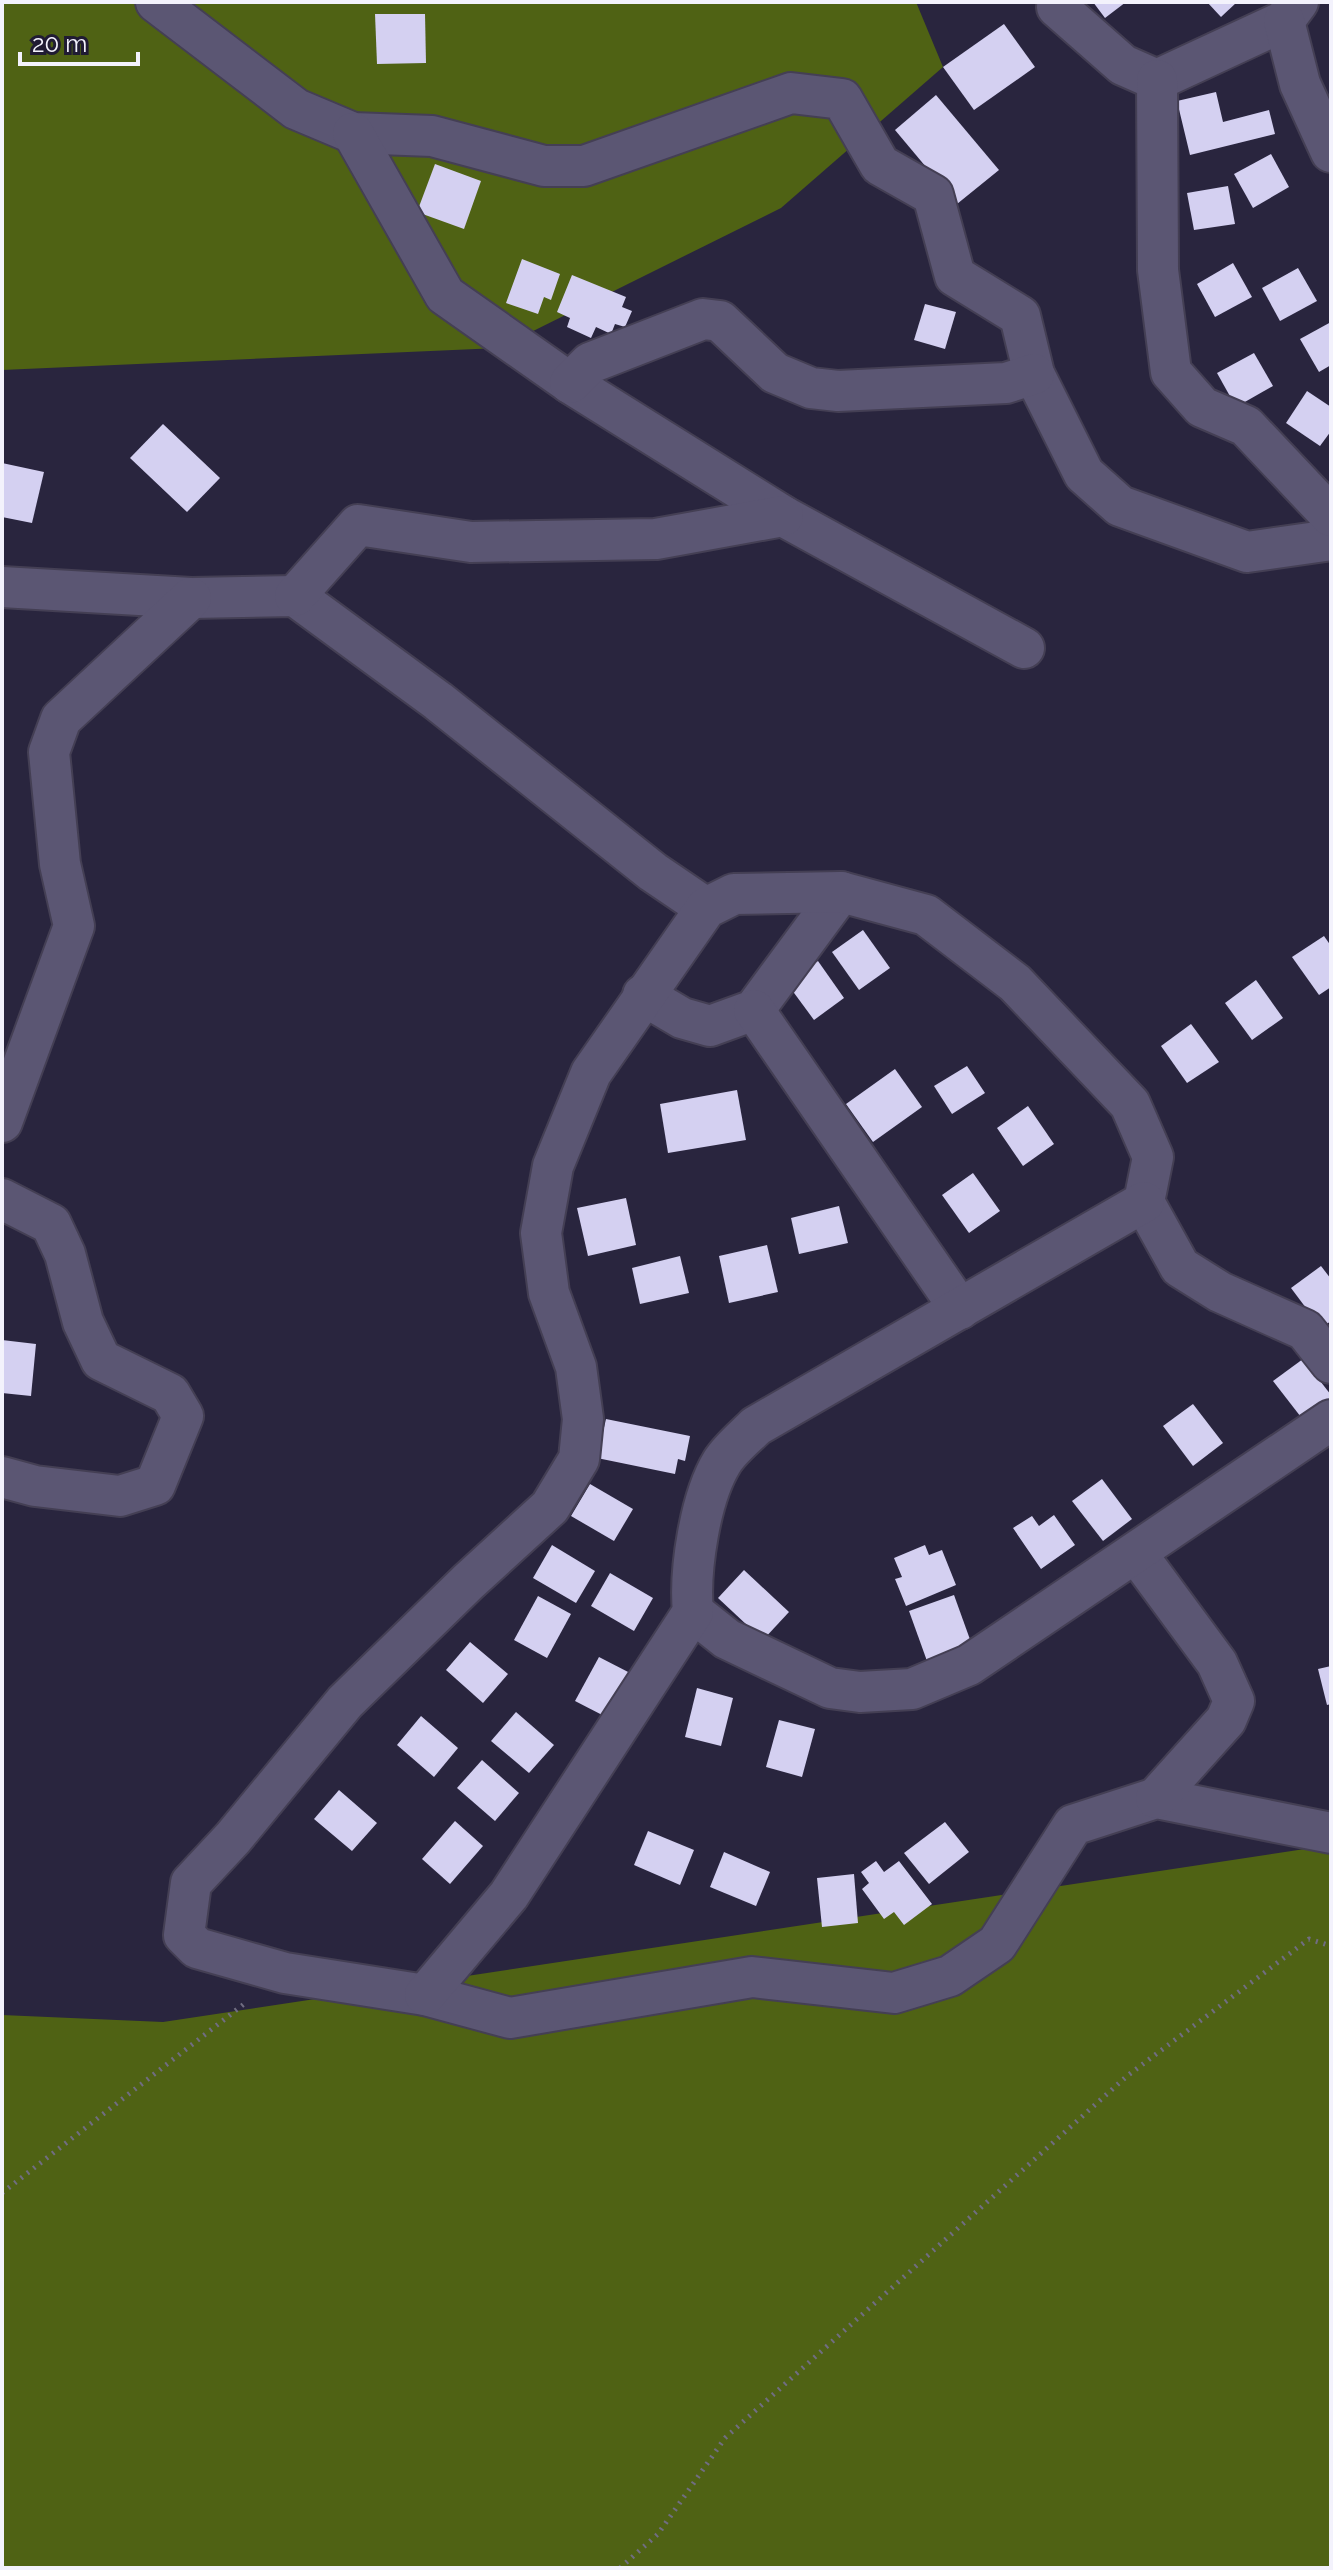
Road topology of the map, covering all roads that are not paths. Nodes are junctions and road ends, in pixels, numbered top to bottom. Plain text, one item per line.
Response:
1 (156, 2) edge
2 (1057, 7) dead end
3 (1291, 12) edge
4 (1157, 80) junction
5 (353, 133) junction
6 (1331, 152) edge
7 (1034, 374) junction
8 (570, 383) junction
9 (783, 516) junction
10 (1331, 516) edge
11 (1331, 540) edge
12 (2, 587) edge
13 (295, 596) junction
14 (191, 598) junction
15 (1024, 648) dead end
16 (841, 892) junction
17 (706, 908) junction
18 (643, 995) junction
19 (754, 1010) junction
20 (14, 1053) edge
21 (2, 1122) edge
22 (2, 1199) edge
23 (1144, 1202) junction
24 (960, 1309) junction
25 (1331, 1363) edge
26 (1331, 1420) edge
27 (2, 1477) edge
28 (1136, 1553) junction
29 (693, 1612) junction
30 (1156, 1798) junction
31 (1331, 1833) edge
32 (425, 1995) junction

1 - 5 street
2 - 4 street
3 - 4 street
3 - 6 street
4 - 10 street
5 - 7 street
5 - 8 street
7 - 8 street
7 - 11 street
8 - 9 street
9 - 13 street
9 - 15 street
12 - 14 street
13 - 14 street
13 - 17 street
14 - 20 street
16 - 17 street
16 - 19 street
16 - 23 street
17 - 18 street
18 - 19 street
18 - 32 street
19 - 24 street
20 - 21 street
22 - 27 street
23 - 24 street
23 - 25 street
24 - 29 street
26 - 28 street
28 - 29 street
28 - 30 street
29 - 32 street
30 - 31 street
30 - 32 street

